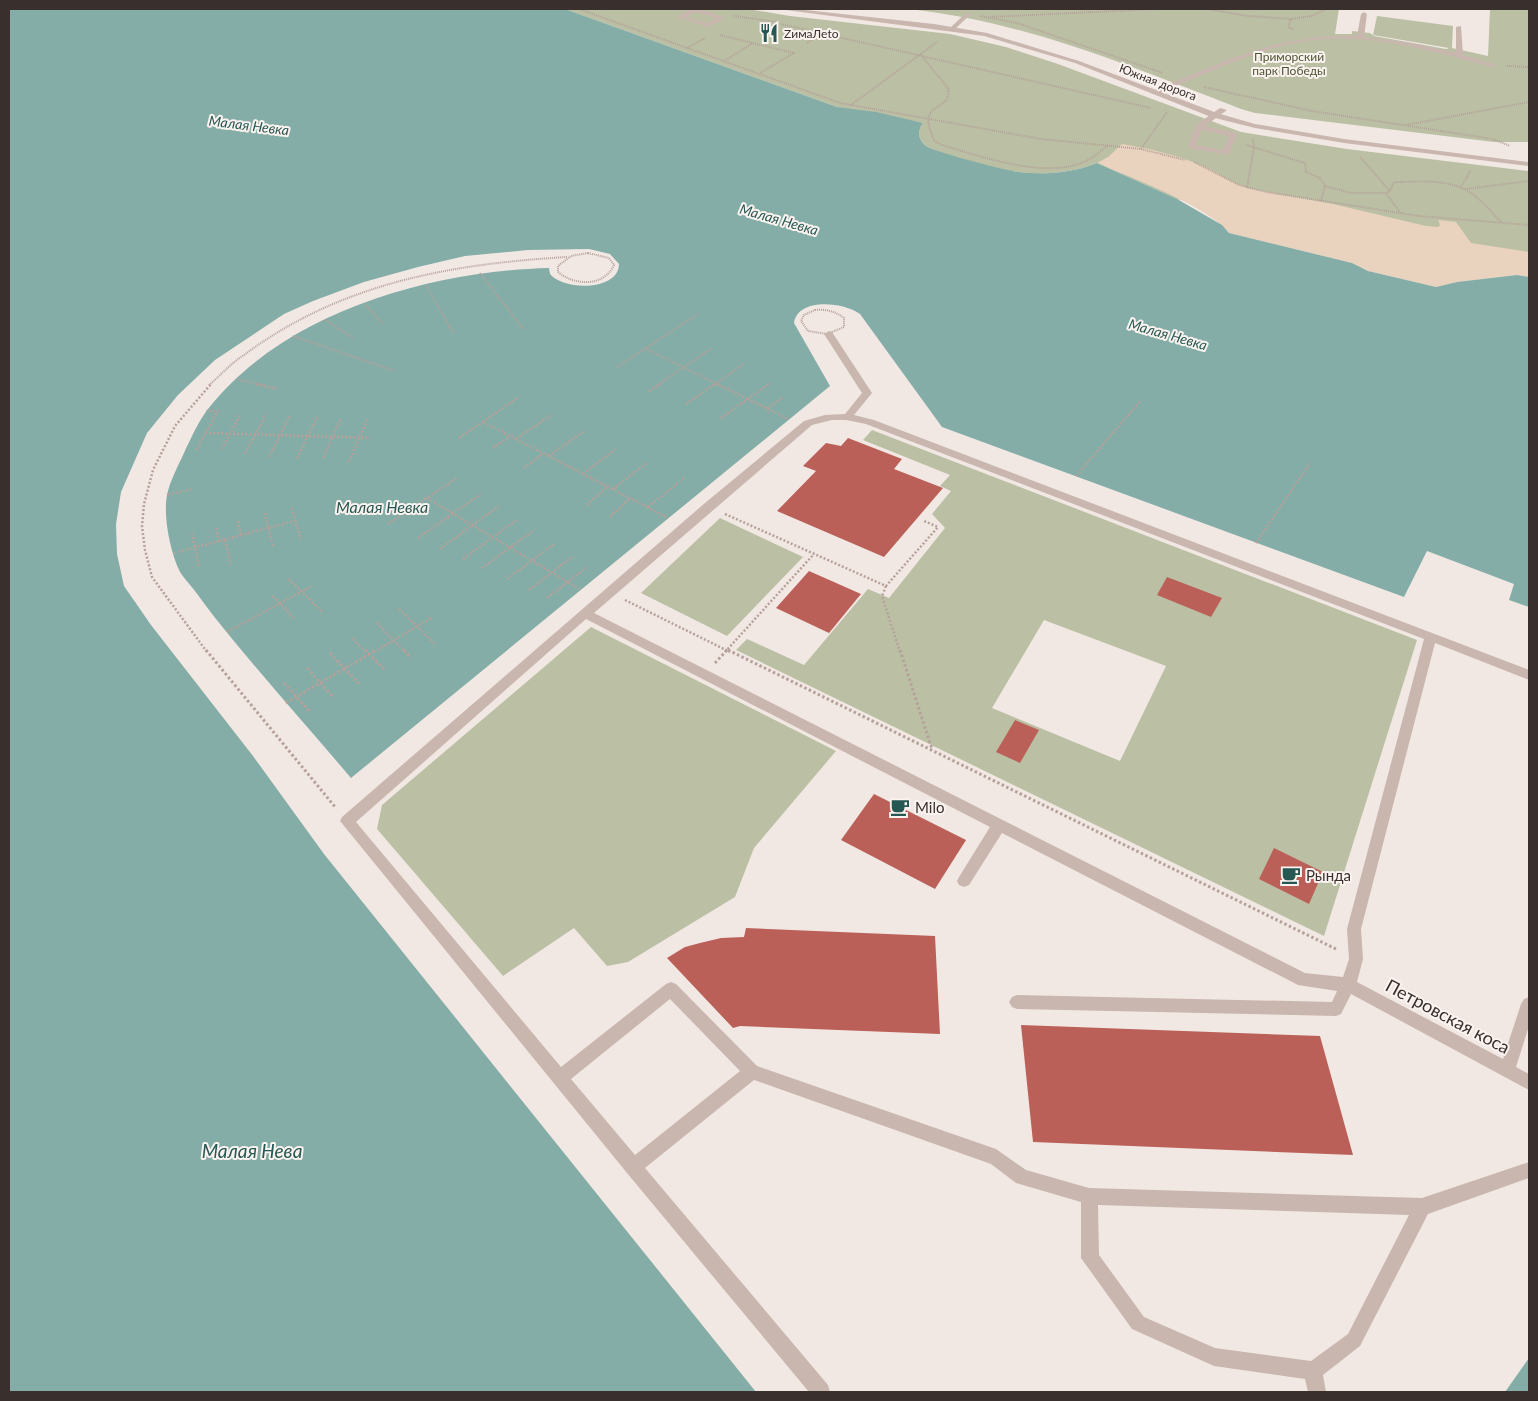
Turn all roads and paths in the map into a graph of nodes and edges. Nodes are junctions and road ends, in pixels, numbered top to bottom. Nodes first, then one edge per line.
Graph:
1 (579, 9) edge
2 (785, 9) edge
3 (817, 9) edge
4 (1157, 9) edge
5 (1207, 9) edge
6 (1326, 9) edge
7 (695, 10) edge
8 (968, 14) joint
9 (1364, 14) dead end
10 (985, 17) junction
11 (722, 18) junction
12 (784, 19) dead end
13 (1291, 19) junction
14 (778, 23) junction
15 (955, 26) junction
16 (1460, 27) dead end
17 (714, 33) dead end
18 (822, 34) junction
19 (707, 37) dead end
20 (942, 38) dead end
21 (1313, 39) junction
22 (1360, 39) junction
23 (753, 43) junction
24 (808, 43) dead end
25 (687, 48) junction
26 (920, 54) junction
27 (917, 56) junction
28 (1460, 56) junction
29 (922, 58) junction
30 (724, 61) junction
31 (1494, 65) joint
32 (1529, 67) edge
33 (760, 74) junction
34 (1184, 81) junction
35 (1165, 88) junction
36 (1154, 93) junction
37 (1529, 102) edge
38 (850, 105) junction
39 (1151, 108) dead end
40 (1159, 110) dead end
41 (1223, 110) junction
42 (1214, 115) junction
43 (928, 119) junction
44 (1403, 125) junction
45 (1199, 128) junction
46 (1232, 138) junction
47 (1108, 144) junction
48 (1493, 144) dead end
49 (1254, 147) junction
50 (1141, 148) junction
51 (1357, 153) dead end
52 (1529, 157) edge
53 (1475, 163) dead end
54 (1529, 164) edge
55 (1529, 181) edge
56 (1325, 186) junction
57 (1461, 187) junction
58 (1247, 188) junction
59 (1464, 189) junction
60 (1390, 191) junction
61 (1386, 193) junction
62 (1321, 201) junction
63 (1401, 214) junction
64 (1502, 224) junction
65 (1529, 225) edge
66 (567, 258) junction
67 (480, 273) dead end
68 (426, 285) dead end
69 (365, 304) dead end
70 (698, 314) dead end
71 (325, 320) dead end
72 (383, 324) dead end
73 (524, 330) dead end
74 (453, 333) dead end
75 (829, 334) dead end
76 (293, 336) dead end
77 (353, 338) dead end
78 (645, 348) junction
79 (712, 348) dead end
80 (745, 363) dead end
81 (617, 367) dead end
82 (684, 368) junction
83 (394, 371) dead end
84 (237, 379) dead end
85 (715, 383) junction
86 (770, 383) dead end
87 (278, 389) dead end
88 (648, 391) dead end
89 (519, 397) dead end
90 (783, 397) dead end
91 (748, 399) junction
92 (1141, 400) dead end
93 (686, 404) dead end
94 (767, 409) junction
95 (206, 411) dead end
96 (266, 414) dead end
97 (240, 415) dead end
98 (290, 415) dead end
99 (551, 415) dead end
100 (848, 416) junction
101 (316, 417) dead end
102 (341, 418) dead end
103 (368, 418) dead end
104 (721, 418) dead end
105 (788, 419) dead end
106 (482, 422) junction
107 (584, 431) dead end
108 (205, 433) junction
109 (230, 434) junction
110 (256, 434) junction
111 (280, 435) junction
112 (308, 436) junction
113 (510, 436) junction
114 (333, 437) junction
115 (360, 437) junction
116 (370, 438) dead end
117 (459, 438) dead end
118 (516, 439) junction
119 (493, 448) dead end
120 (616, 448) dead end
121 (222, 449) dead end
122 (196, 450) dead end
123 (544, 453) junction
124 (245, 454) dead end
125 (269, 456) dead end
126 (549, 456) junction
127 (297, 458) dead end
128 (323, 458) dead end
129 (349, 462) dead end
130 (648, 462) dead end
131 (1310, 463) dead end
132 (524, 468) dead end
133 (583, 474) junction
134 (1076, 476) dead end
135 (457, 478) dead end
136 (684, 478) dead end
137 (608, 486) junction
138 (193, 489) dead end
139 (613, 489) junction
140 (481, 494) dead end
141 (167, 495) dead end
142 (427, 498) junction
143 (630, 498) junction
144 (587, 505) dead end
145 (499, 506) dead end
146 (709, 506) junction
147 (648, 507) junction
148 (292, 508) dead end
149 (265, 513) dead end
150 (453, 513) junction
151 (610, 517) dead end
152 (668, 518) dead end
153 (518, 519) dead end
154 (297, 520) junction
155 (238, 521) dead end
156 (924, 521) dead end
157 (388, 524) dead end
158 (473, 525) junction
159 (216, 528) dead end
160 (269, 528) junction
161 (534, 530) dead end
162 (192, 533) dead end
163 (242, 535) junction
164 (493, 537) junction
165 (418, 538) dead end
166 (225, 540) junction
167 (301, 540) dead end
168 (219, 541) junction
169 (1256, 543) dead end
170 (554, 544) dead end
171 (273, 546) dead end
172 (510, 547) junction
173 (195, 548) junction
174 (440, 549) dead end
175 (174, 553) dead end
176 (814, 554) junction
177 (572, 557) dead end
178 (463, 559) dead end
179 (532, 560) junction
180 (231, 565) dead end
181 (199, 567) dead end
182 (587, 567) dead end
183 (482, 568) dead end
184 (552, 572) junction
185 (289, 579) dead end
186 (507, 579) dead end
187 (568, 582) junction
188 (312, 586) dead end
189 (886, 586) junction
190 (529, 590) dead end
191 (581, 590) dead end
192 (302, 592) junction
193 (610, 593) junction
194 (273, 596) dead end
195 (547, 598) dead end
196 (280, 604) junction
197 (399, 609) dead end
198 (323, 613) dead end
199 (586, 614) junction
200 (294, 618) dead end
201 (431, 618) dead end
202 (377, 624) dead end
203 (417, 626) junction
204 (227, 632) dead end
205 (1431, 637) junction
206 (353, 638) dead end
207 (394, 640) junction
208 (436, 645) dead end
209 (728, 650) junction
210 (330, 653) dead end
211 (369, 654) junction
212 (411, 658) dead end
213 (307, 668) dead end
214 (344, 669) junction
215 (386, 671) dead end
216 (1529, 675) edge
217 (284, 683) dead end
218 (320, 683) junction
219 (360, 685) dead end
220 (296, 696) junction
221 (334, 698) dead end
222 (286, 703) dead end
223 (309, 711) dead end
224 (932, 749) junction
225 (347, 821) junction
226 (999, 825) junction
227 (964, 881) dead end
228 (1356, 959) junction
229 (1348, 985) junction
230 (1017, 1002) dead end
231 (1529, 1004) edge
232 (1508, 1070) junction
233 (752, 1072) junction
234 (560, 1078) junction
235 (1529, 1082) edge
236 (633, 1166) junction
237 (1529, 1170) edge
238 (1089, 1196) junction
239 (1422, 1207) junction
240 (1313, 1371) junction
241 (821, 1392) edge
242 (1317, 1392) edge

1 - 25 path
2 - 15 street, Южная дорога
3 - 15 street, Южная дорога
4 - 10 path
5 - 13 path
6 - 13 path
7 - 11 street
7 - 11 street
8 - 10 path
8 - 15 street
9 - 22 street
10 - 34 path
11 - 14 path
12 - 14 path
13 - 21 path
14 - 18 path
15 - 35 street, Южная дорога
15 - 36 street, Южная дорога
16 - 28 street
17 - 23 path
18 - 24 path
18 - 27 path
19 - 25 path
20 - 26 path
21 - 22 street
21 - 34 street
22 - 28 street
23 - 30 path
23 - 33 path
25 - 30 path
26 - 27 path
26 - 29 path
27 - 29 path
27 - 38 path
28 - 31 street
29 - 39 path
29 - 43 path
30 - 33 path
31 - 32 path
33 - 38 path
34 - 35 street
34 - 44 path
35 - 36 street
35 - 41 street, Южная дорога
36 - 42 street, Южная дорога
37 - 44 path
38 - 43 path
40 - 50 path
41 - 42 street
41 - 52 street, Южная дорога
42 - 45 street
42 - 54 street, Южная дорога
43 - 47 path
43 - 47 path
44 - 48 path
45 - 46 street
45 - 46 street
46 - 49 path
46 - 49 path
47 - 50 path
49 - 56 path
49 - 58 path
50 - 58 path
51 - 60 path
53 - 57 path
55 - 59 path
56 - 61 path
56 - 62 path
57 - 59 path
57 - 60 path
58 - 62 path
59 - 64 path
60 - 61 path
61 - 63 path
62 - 63 path
63 - 64 path
64 - 65 path
66 - 66 path
66 - 225 path
67 - 73 path
68 - 74 path
69 - 72 path
70 - 78 path
71 - 77 path
75 - 100 street
76 - 83 path
78 - 81 path
78 - 82 path
79 - 82 path
80 - 85 path
82 - 85 path
82 - 88 path
84 - 87 path
85 - 91 path
85 - 93 path
86 - 91 path
89 - 106 path
90 - 94 path
91 - 94 path
91 - 104 path
92 - 134 path
94 - 105 path
95 - 108 path
96 - 110 path
97 - 109 path
98 - 111 path
99 - 118 path
100 - 146 street
100 - 205 street
101 - 112 path
102 - 114 path
103 - 115 path
106 - 113 path
106 - 117 path
107 - 126 path
108 - 109 path
108 - 122 path
109 - 110 path
109 - 121 path
110 - 111 path
110 - 124 path
111 - 112 path
111 - 125 path
112 - 114 path
112 - 127 path
113 - 118 path
113 - 119 path
114 - 115 path
114 - 128 path
115 - 116 path
115 - 129 path
118 - 123 path
120 - 133 path
123 - 126 path
123 - 132 path
126 - 133 path
130 - 139 path
131 - 169 path
133 - 137 path
135 - 142 path
136 - 147 path
137 - 139 path
137 - 144 path
138 - 141 path
139 - 143 path
140 - 150 path
142 - 150 path
142 - 157 path
143 - 147 path
143 - 151 path
145 - 158 path
146 - 176 path
146 - 193 street
147 - 152 path
148 - 154 path
149 - 160 path
150 - 158 path
150 - 165 path
153 - 164 path
154 - 160 path
154 - 167 path
155 - 163 path
156 - 189 path
158 - 164 path
158 - 174 path
159 - 168 path
160 - 163 path
160 - 171 path
161 - 172 path
162 - 173 path
163 - 166 path
164 - 172 path
164 - 178 path
166 - 168 path
166 - 180 path
168 - 173 path
170 - 179 path
172 - 179 path
172 - 183 path
173 - 175 path
173 - 181 path
176 - 189 path
176 - 209 path
177 - 184 path
179 - 184 path
179 - 186 path
182 - 187 path
184 - 187 path
184 - 190 path
185 - 192 path
187 - 191 path
187 - 195 path
188 - 192 path
189 - 224 path
192 - 196 path
192 - 198 path
193 - 199 street
193 - 209 path
194 - 196 path
196 - 200 path
196 - 204 path
197 - 203 path
199 - 225 street
199 - 226 street
201 - 203 path
202 - 207 path
203 - 207 path
203 - 208 path
205 - 216 street
205 - 228 street
206 - 211 path
207 - 211 path
207 - 212 path
209 - 224 path
210 - 214 path
211 - 214 path
211 - 215 path
213 - 218 path
214 - 218 path
214 - 219 path
217 - 220 path
218 - 220 path
218 - 221 path
220 - 222 path
220 - 223 path
224 - 228 path
225 - 234 street
226 - 227 street
226 - 229 street
228 - 229 street
229 - 230 street
229 - 232 street, Петровская коса
231 - 232 street
232 - 235 street, Петровская коса
233 - 234 street
233 - 236 street
233 - 238 street
234 - 236 street
236 - 241 street
237 - 239 street
238 - 239 street
238 - 240 street
239 - 240 street
240 - 242 street

